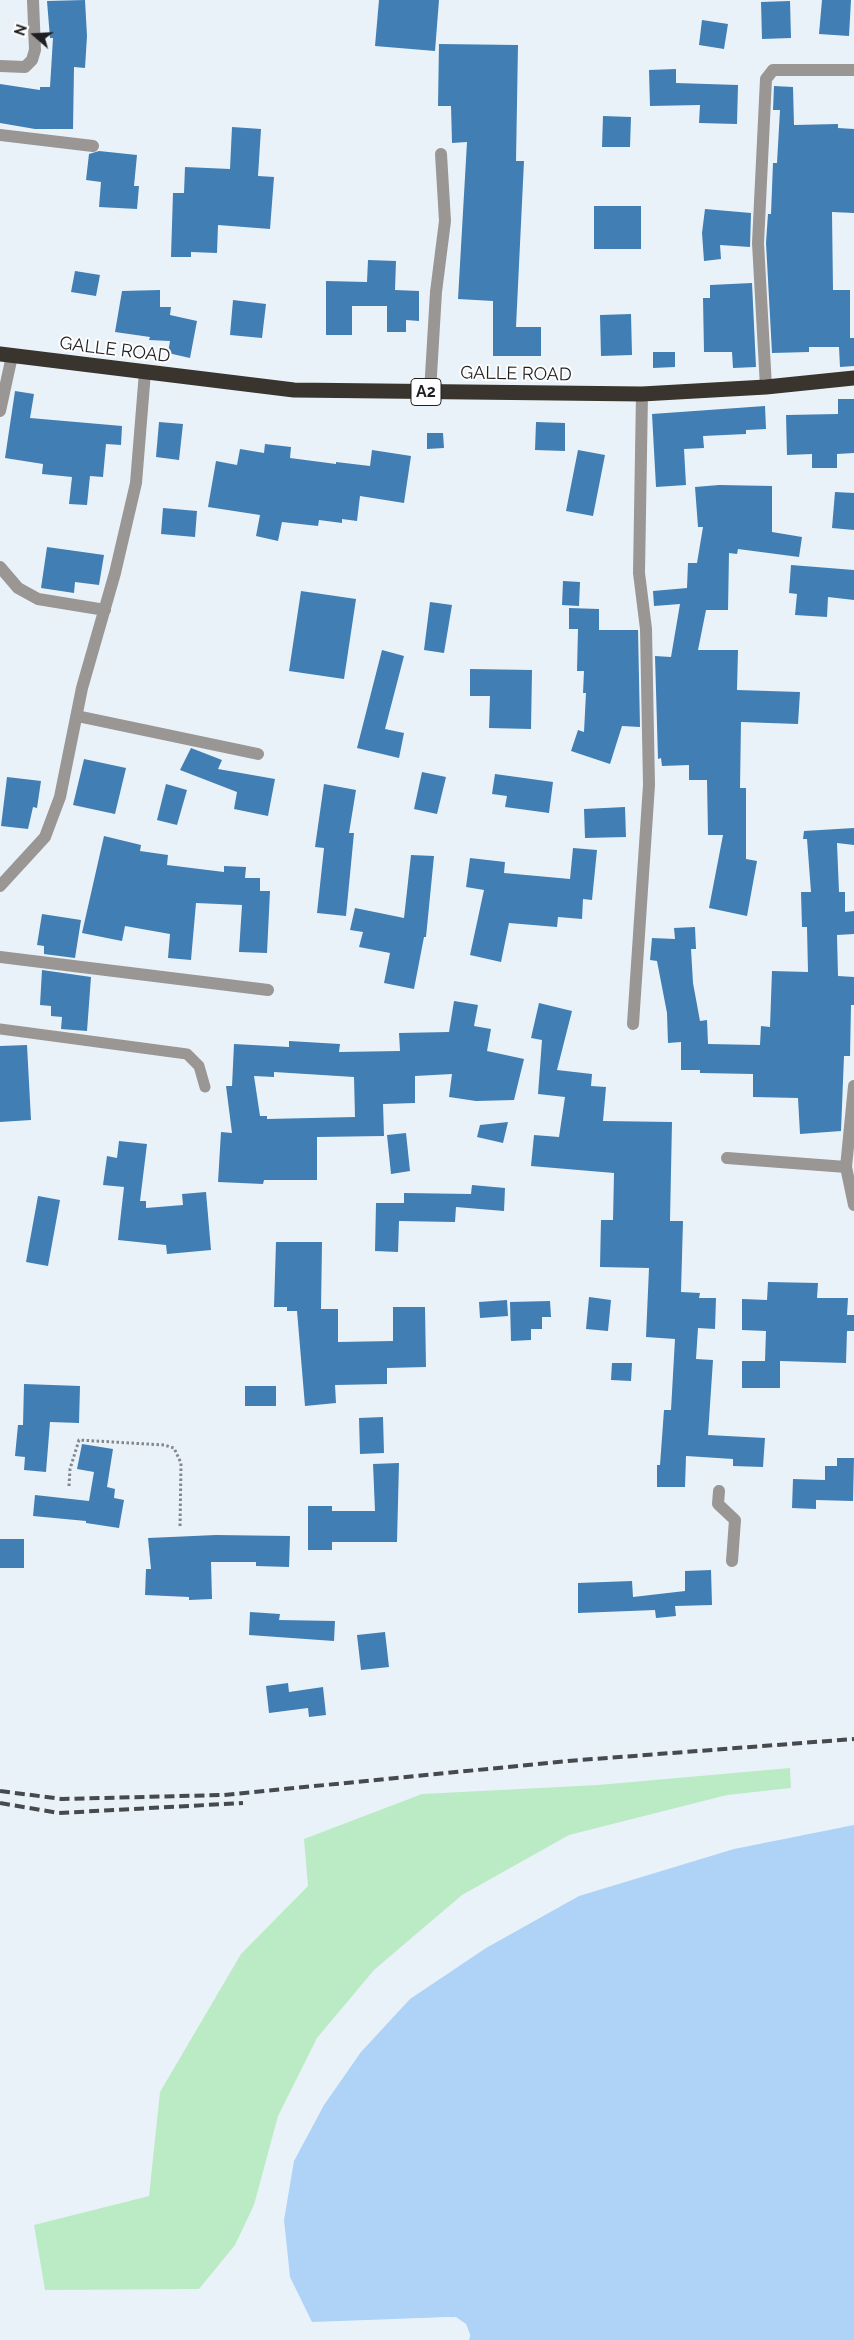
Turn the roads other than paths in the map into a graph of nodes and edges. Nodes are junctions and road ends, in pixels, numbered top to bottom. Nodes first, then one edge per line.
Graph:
1 (33, 0) edge
2 (0, 66) edge
3 (854, 70) edge
4 (0, 135) edge
5 (93, 146) dead end
6 (441, 154) dead end
7 (6, 355) edge
8 (145, 372) junction
9 (854, 378) edge
10 (766, 387) junction
11 (430, 392) junction
12 (642, 394) junction
13 (0, 411) edge
14 (0, 567) edge
15 (105, 610) junction
16 (77, 716) junction
17 (258, 754) dead end
18 (0, 886) edge
19 (0, 957) edge
20 (268, 990) dead end
21 (633, 1024) dead end
22 (0, 1029) edge
23 (854, 1086) edge
24 (205, 1087) dead end
25 (727, 1158) dead end
26 (846, 1167) junction
27 (854, 1205) edge
28 (719, 1491) dead end
29 (732, 1561) dead end

1 - 2 street
3 - 10 street
4 - 5 street
6 - 11 street
7 - 8 highway, GALLE ROAD / A2
7 - 13 street
8 - 11 highway, GALLE ROAD / A2
8 - 15 street
9 - 10 highway, GALLE ROAD / A2
10 - 12 highway, GALLE ROAD / A2
11 - 12 highway, GALLE ROAD / A2
12 - 21 street
14 - 15 street
15 - 16 street
16 - 17 street
16 - 18 street
19 - 20 street
22 - 24 lane
23 - 26 street
25 - 26 street
26 - 27 street
28 - 29 street

